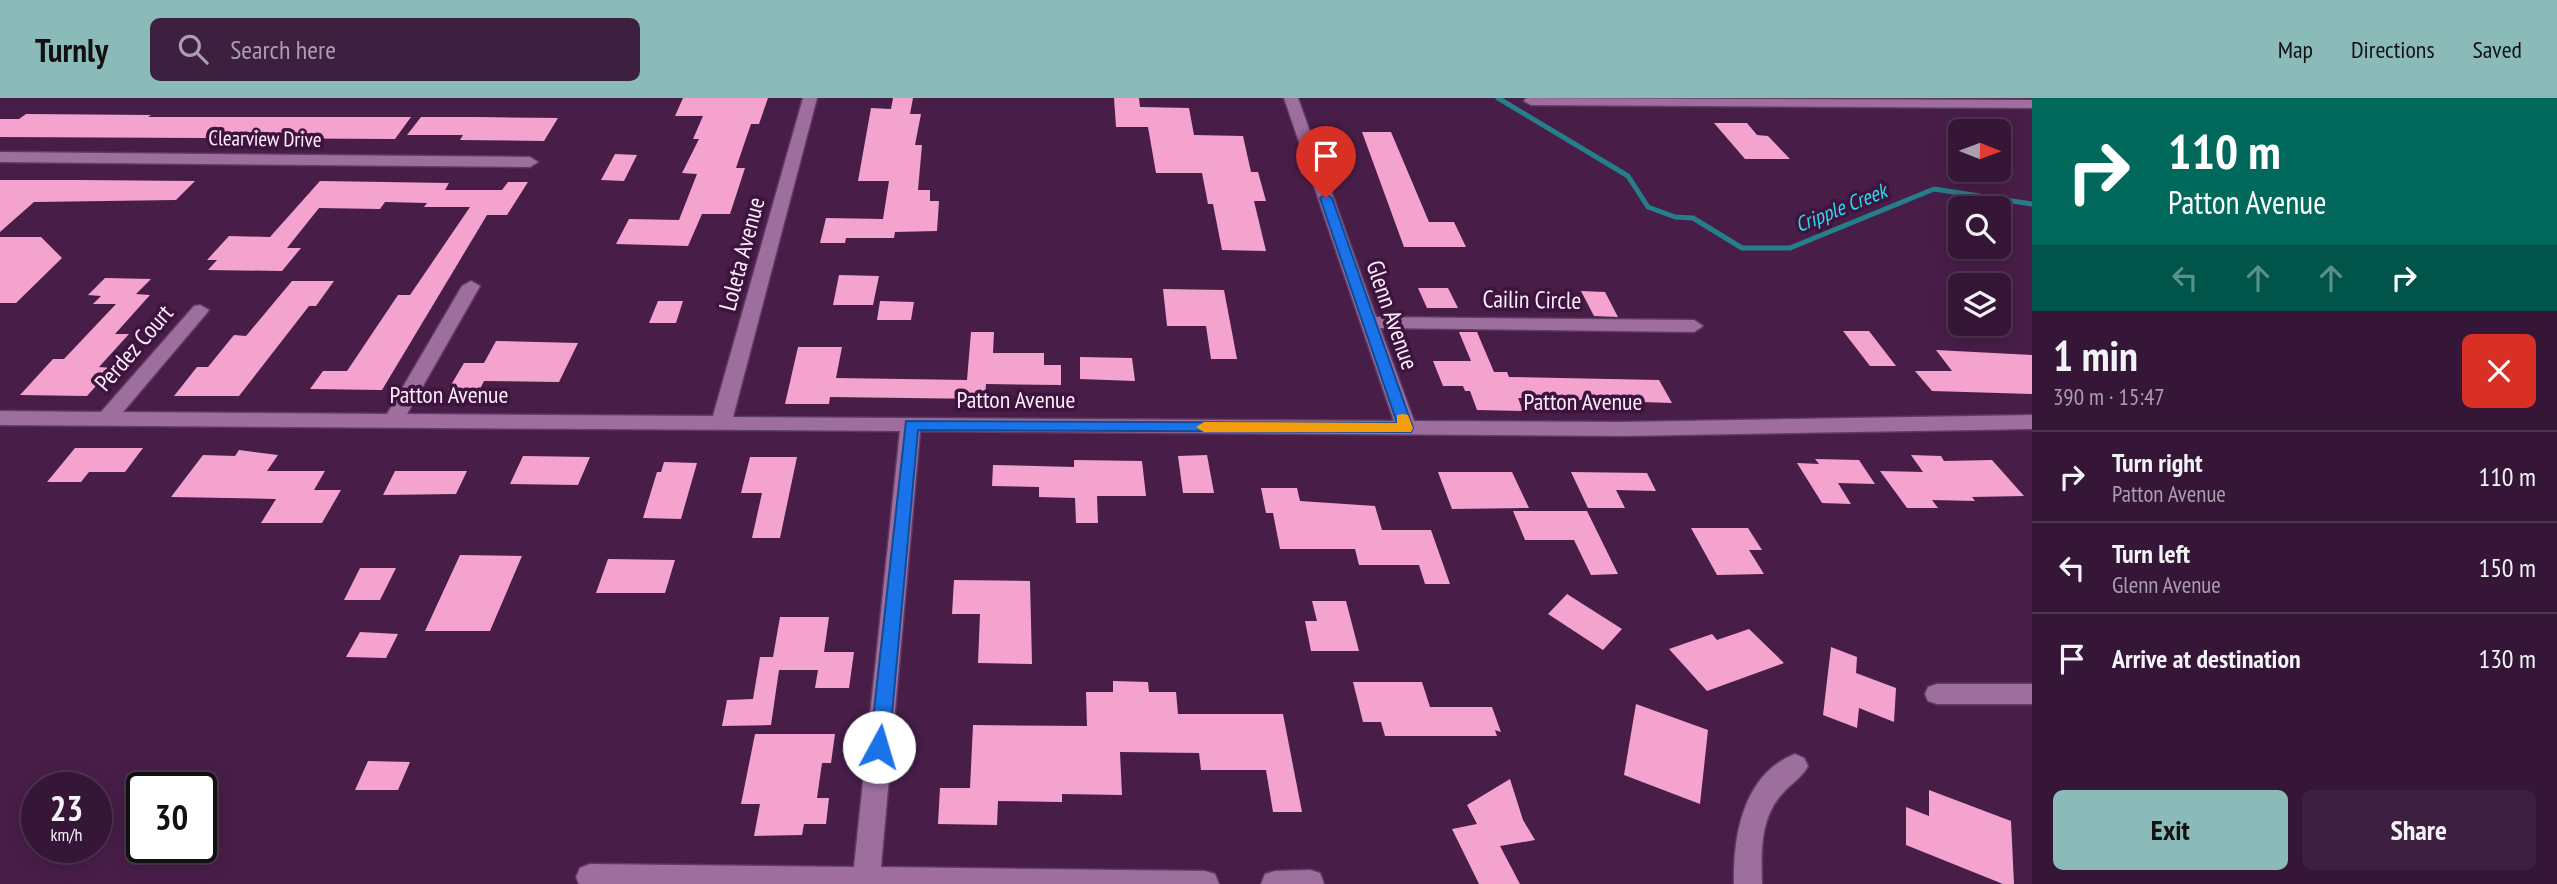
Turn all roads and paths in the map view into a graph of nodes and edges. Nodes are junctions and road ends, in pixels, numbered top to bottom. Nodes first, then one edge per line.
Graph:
1 (810, 98) edge
2 (1291, 98) edge
3 (1531, 101) dead end
4 (2032, 104) edge
5 (0, 157) edge
6 (530, 162) dead end
7 (471, 286) dead end
8 (200, 310) dead end
9 (1369, 322) junction
10 (1694, 326) dead end
11 (0, 418) edge
12 (106, 419) junction
13 (393, 421) junction
14 (2032, 422) edge
15 (721, 423) junction
16 (911, 425) junction
17 (1406, 428) junction
18 (1937, 694) dead end
19 (2032, 694) edge
20 (1795, 766) dead end
21 (590, 877) dead end
22 (866, 881) junction
23 (1310, 883) edge
24 (1205, 884) edge
25 (1275, 884) edge
26 (1748, 884) edge

1 - 15 street, Loleta Avenue
2 - 9 street, Glenn Avenue
3 - 4 street
5 - 6 street, Clearview Drive
7 - 13 street
8 - 12 street, Perdez Court
9 - 10 street, Cailin Circle
9 - 17 street, Glenn Avenue
11 - 12 street, Patton Avenue
12 - 13 street, Patton Avenue
13 - 15 street, Patton Avenue
14 - 17 street, Patton Avenue
15 - 16 street, Patton Avenue
16 - 17 street, Patton Avenue
16 - 22 street
18 - 19 street
20 - 26 street
21 - 22 street
22 - 24 street
23 - 25 street

